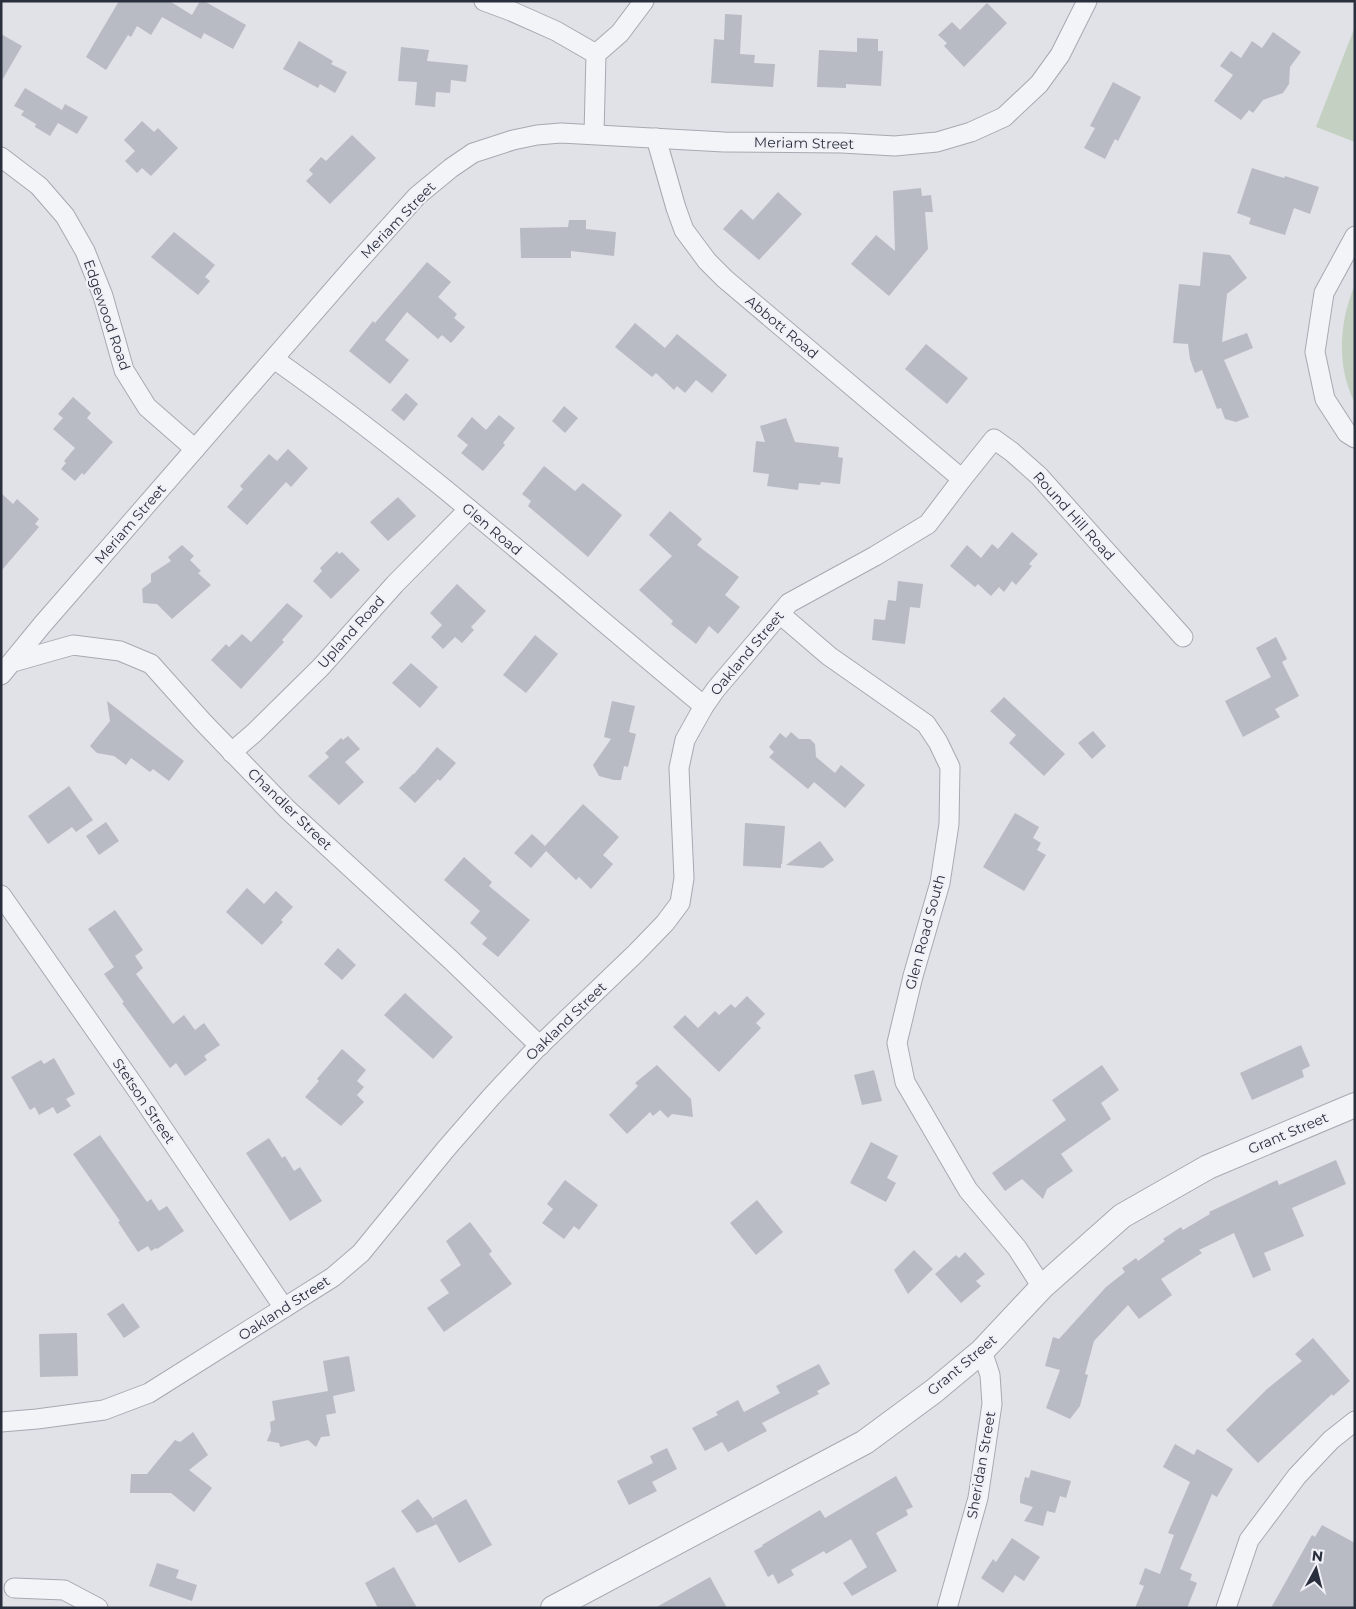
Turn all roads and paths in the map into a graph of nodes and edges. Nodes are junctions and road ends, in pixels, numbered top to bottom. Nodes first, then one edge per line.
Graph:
1 (484, 1) edge
2 (644, 1) edge
3 (1087, 1) edge
4 (596, 54) junction
5 (594, 134) junction
6 (656, 138) junction
7 (1, 157) edge
8 (1355, 236) edge
9 (274, 359) junction
10 (1355, 438) edge
11 (195, 449) junction
12 (962, 479) junction
13 (469, 510) junction
14 (780, 614) junction
15 (1183, 637) dead end
16 (7, 668) edge
17 (704, 706) junction
18 (232, 753) junction
19 (1, 895) edge
20 (540, 1046) junction
21 (1355, 1104) edge
22 (1042, 1287) junction
23 (284, 1308) junction
24 (982, 1351) junction
25 (1355, 1421) edge
26 (1, 1422) edge
27 (14, 1588) dead end
28 (98, 1608) edge
29 (553, 1608) edge
30 (947, 1608) edge
31 (1226, 1608) edge

1 - 4 street
2 - 4 street
3 - 6 street, Meriam Street
4 - 5 street
5 - 6 street, Meriam Street
5 - 9 street, Meriam Street
6 - 12 street, Abbott Road
7 - 11 street, Edgewood Road
8 - 10 street
9 - 11 street, Meriam Street
9 - 13 street, Glen Road
11 - 16 street, Meriam Street
12 - 14 street, Oakland Street
12 - 15 street, Round Hill Road
13 - 17 street, Glen Road
13 - 18 street, Upland Road
14 - 17 street, Oakland Street
14 - 22 street, Glen Road South
16 - 18 street, Chandler Street
17 - 20 street, Oakland Street
18 - 20 street, Chandler Street
19 - 23 street, Stetson Street
20 - 23 street, Oakland Street
21 - 22 street, Grant Street
22 - 24 street, Grant Street
23 - 26 street, Oakland Street
24 - 29 street, Grant Street
24 - 30 street, Sheridan Street
25 - 31 street
27 - 28 street

